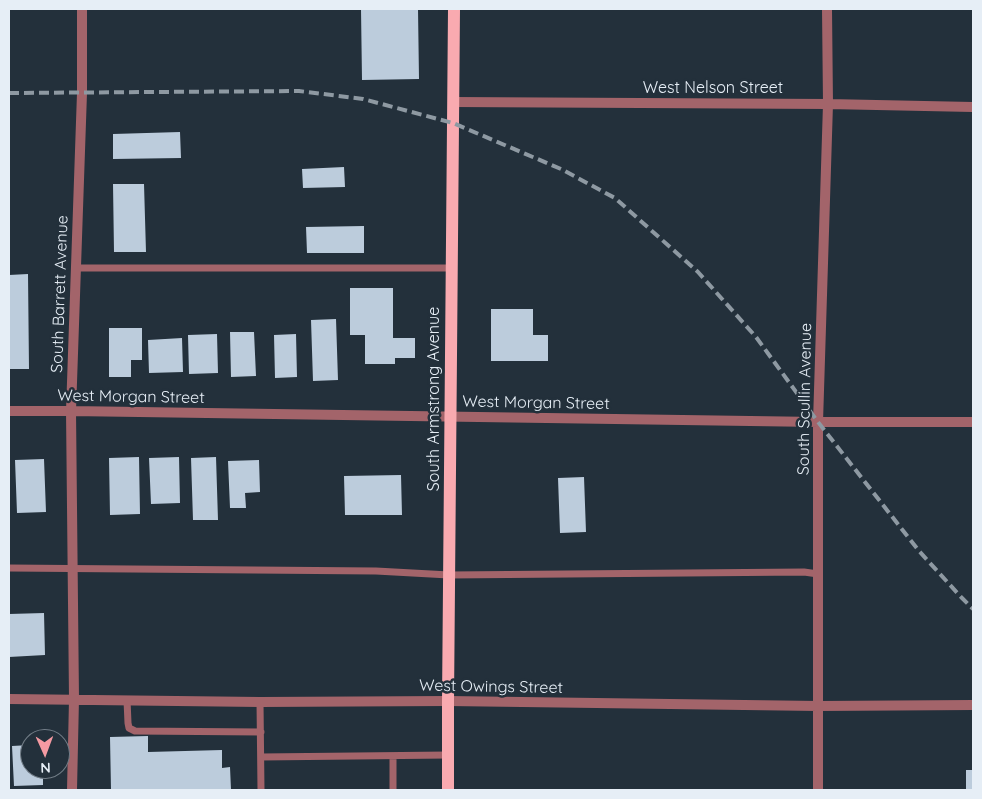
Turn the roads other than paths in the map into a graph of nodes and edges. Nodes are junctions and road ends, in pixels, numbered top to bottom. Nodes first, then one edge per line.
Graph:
1 (82, 9) edge
2 (454, 9) edge
3 (827, 9) edge
4 (453, 102) junction
5 (828, 104) junction
6 (973, 107) edge
7 (76, 268) junction
8 (451, 268) junction
9 (9, 411) edge
10 (71, 411) junction
11 (450, 417) junction
12 (818, 422) junction
13 (973, 422) edge
14 (9, 568) edge
15 (72, 569) junction
16 (818, 574) junction
17 (449, 575) junction
18 (9, 699) edge
19 (74, 700) junction
20 (127, 700) junction
21 (448, 701) junction
22 (260, 702) junction
23 (973, 705) edge
24 (818, 706) junction
25 (261, 732) junction
26 (448, 755) junction
27 (393, 756) junction
28 (261, 757) junction
29 (72, 790) edge
30 (261, 790) edge
31 (393, 790) edge
32 (448, 790) edge
33 (818, 790) edge

1 - 7 street, South Barrett Avenue
2 - 4 main road, South Armstrong Avenue
3 - 5 street, South Scullin Avenue
4 - 5 street, West Nelson Street
4 - 8 main road, South Armstrong Avenue
5 - 6 street, West Nelson Street
5 - 12 street, South Scullin Avenue
7 - 8 lane
7 - 10 street, South Barrett Avenue
8 - 11 main road, South Armstrong Avenue
9 - 10 street, West Morgan Street
10 - 11 street, West Morgan Street
10 - 15 street, South Barrett Avenue
11 - 12 street, West Morgan Street
11 - 17 main road, South Armstrong Avenue
12 - 13 street, West Morgan Street
12 - 16 street, South Scullin Avenue
14 - 15 lane
15 - 17 lane
15 - 19 street, South Barrett Avenue
16 - 17 lane
16 - 24 street, South Scullin Avenue
17 - 21 main road, South Armstrong Avenue
18 - 19 street, West Owings Street
19 - 20 street, West Owings Street
19 - 29 street, South Barrett Avenue
20 - 22 street, West Owings Street
20 - 25 lane
21 - 22 street, West Owings Street
21 - 24 street, West Owings Street
21 - 26 main road, South Armstrong Avenue
22 - 25 lane
23 - 24 street, West Owings Street
24 - 33 street, South Scullin Avenue
25 - 28 lane
26 - 27 lane
26 - 32 main road, South Armstrong Avenue
27 - 28 lane
27 - 31 lane
28 - 30 lane

